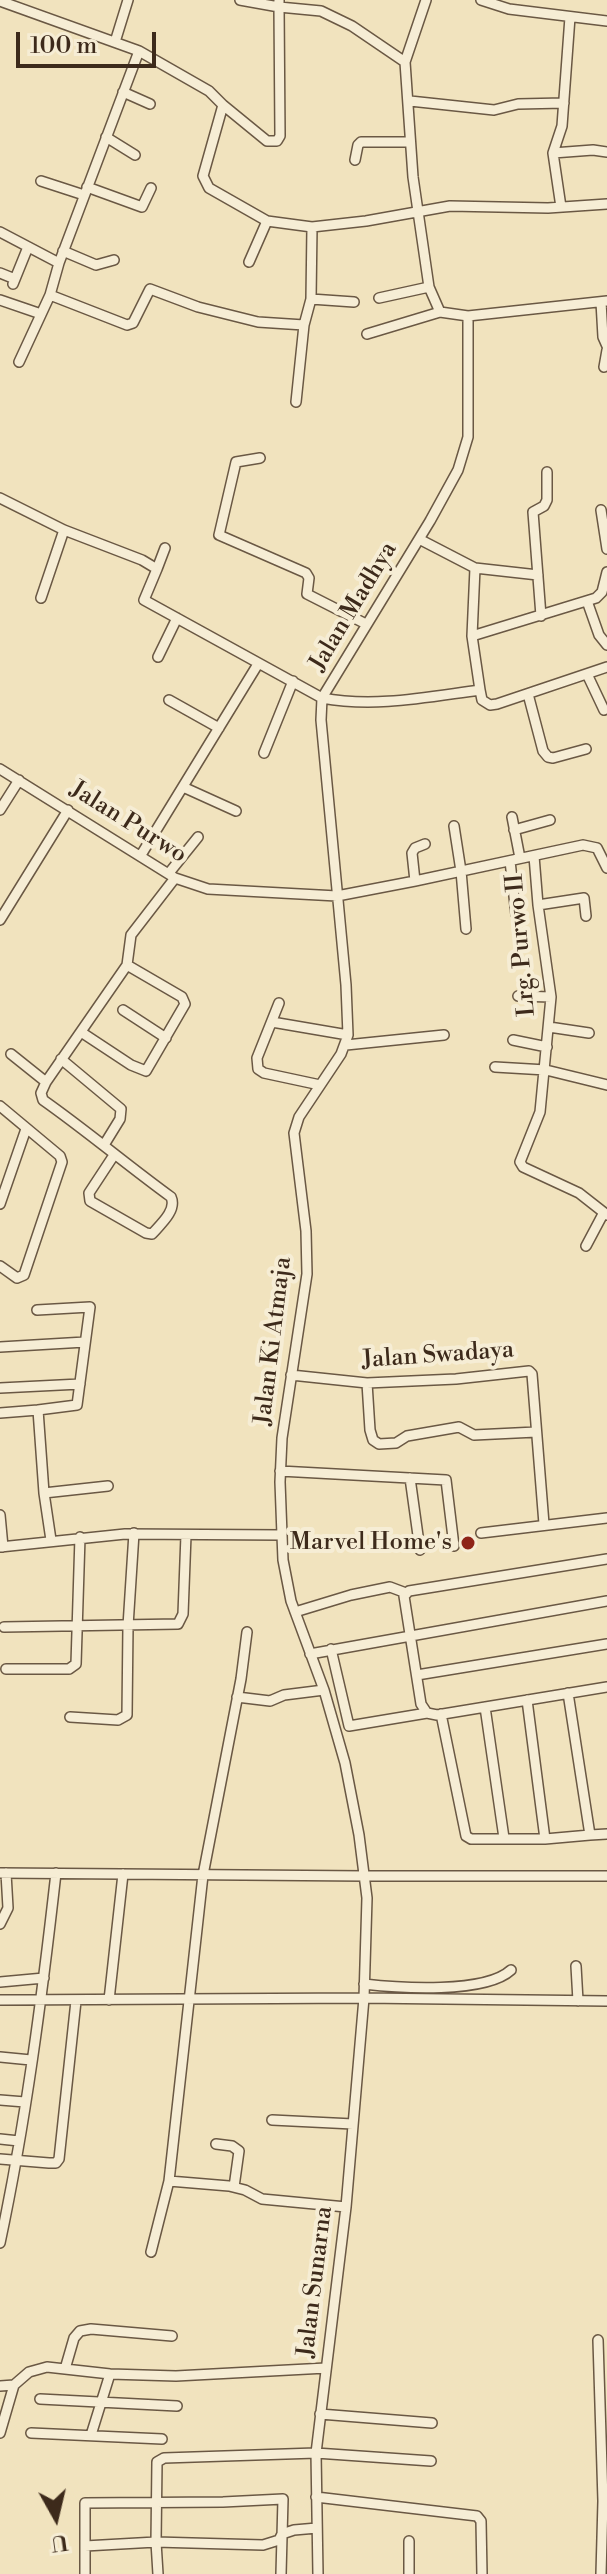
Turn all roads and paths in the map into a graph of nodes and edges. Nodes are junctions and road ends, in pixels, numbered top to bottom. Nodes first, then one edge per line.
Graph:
1 (128, 0) edge
2 (240, 0) edge
3 (426, 0) edge
4 (481, 0) edge
5 (0, 1) edge
6 (279, 3) edge
7 (570, 17) junction
8 (607, 21) edge
9 (115, 42) junction
10 (139, 51) junction
11 (405, 62) junction
12 (123, 92) junction
13 (410, 101) junction
14 (564, 103) junction
15 (150, 104) dead end
16 (223, 105) junction
17 (106, 137) junction
18 (409, 142) junction
19 (607, 152) edge
20 (553, 153) junction
21 (135, 155) dead end
22 (355, 160) dead end
23 (41, 181) dead end
24 (151, 188) dead end
25 (86, 191) junction
26 (607, 204) edge
27 (561, 207) junction
28 (418, 212) junction
29 (267, 221) junction
30 (312, 227) junction
31 (0, 232) edge
32 (28, 247) junction
33 (63, 251) junction
34 (114, 260) dead end
35 (249, 262) dead end
36 (59, 263) junction
37 (0, 273) edge
38 (429, 287) junction
39 (50, 295) junction
40 (379, 298) dead end
41 (311, 299) junction
42 (0, 300) edge
43 (354, 302) dead end
44 (604, 302) edge
45 (440, 312) junction
46 (41, 314) junction
47 (468, 316) junction
48 (304, 325) junction
49 (367, 334) dead end
50 (607, 348) edge
51 (19, 362) dead end
52 (604, 367) dead end
53 (296, 402) dead end
54 (260, 458) dead end
55 (547, 472) dead end
56 (0, 498) edge
57 (601, 510) dead end
58 (64, 530) junction
59 (419, 539) junction
60 (165, 548) dead end
61 (607, 549) edge
62 (475, 568) junction
63 (157, 569) junction
64 (607, 572) edge
65 (538, 575) junction
66 (41, 598) dead end
67 (587, 601) junction
68 (541, 616) junction
69 (177, 618) junction
70 (366, 624) junction
71 (472, 636) junction
72 (607, 645) edge
73 (158, 657) dead end
74 (258, 664) junction
75 (607, 667) edge
76 (587, 674) junction
77 (293, 681) junction
78 (480, 690) junction
79 (528, 694) junction
80 (322, 698) junction
81 (169, 700) dead end
82 (604, 710) dead end
83 (219, 728) junction
84 (586, 749) dead end
85 (264, 753) dead end
86 (0, 769) edge
87 (19, 780) junction
88 (183, 787) junction
89 (0, 810) edge
90 (68, 810) junction
91 (236, 811) dead end
92 (512, 817) dead end
93 (550, 820) dead end
94 (454, 826) dead end
95 (514, 830) junction
96 (198, 837) dead end
97 (425, 844) dead end
98 (602, 847) edge
99 (141, 855) junction
100 (534, 856) junction
101 (515, 860) junction
102 (607, 868) edge
103 (461, 871) junction
104 (172, 876) junction
105 (415, 881) junction
106 (337, 896) junction
107 (538, 905) junction
108 (516, 914) dead end
109 (586, 916) dead end
110 (0, 920) edge
111 (466, 929) dead end
112 (127, 965) junction
113 (518, 996) dead end
114 (551, 997) junction
115 (279, 1003) dead end
116 (123, 1010) dead end
117 (272, 1022) junction
118 (549, 1027) junction
119 (81, 1032) junction
120 (589, 1033) dead end
121 (444, 1035) dead end
122 (166, 1038) junction
123 (347, 1040) junction
124 (513, 1040) dead end
125 (547, 1047) junction
126 (11, 1054) dead end
127 (61, 1059) junction
128 (495, 1067) dead end
129 (546, 1070) junction
130 (46, 1082) junction
131 (320, 1085) junction
132 (607, 1085) edge
133 (0, 1106) edge
134 (26, 1129) junction
135 (104, 1145) junction
136 (114, 1155) junction
137 (0, 1204) edge
138 (605, 1214) edge
139 (586, 1246) dead end
140 (0, 1266) edge
141 (37, 1310) dead end
142 (85, 1342) junction
143 (0, 1347) edge
144 (291, 1375) junction
145 (367, 1383) junction
146 (80, 1384) junction
147 (0, 1388) edge
148 (38, 1410) junction
149 (0, 1413) edge
150 (536, 1432) junction
151 (280, 1471) junction
152 (410, 1478) junction
153 (108, 1486) dead end
154 (44, 1493) junction
155 (0, 1515) edge
156 (607, 1518) edge
157 (544, 1524) junction
158 (134, 1533) junction
159 (481, 1533) dead end
160 (186, 1535) junction
161 (282, 1535) junction
162 (80, 1537) junction
163 (51, 1540) junction
164 (454, 1546) dead end
165 (2, 1547) edge
166 (420, 1550) dead end
167 (607, 1559) edge
168 (406, 1593) junction
169 (607, 1601) edge
170 (295, 1612) junction
171 (77, 1625) junction
172 (128, 1626) junction
173 (4, 1627) dead end
174 (247, 1632) dead end
175 (411, 1634) junction
176 (607, 1644) edge
177 (331, 1649) junction
178 (310, 1654) junction
179 (6, 1669) dead end
180 (417, 1675) junction
181 (607, 1687) edge
182 (324, 1690) junction
183 (568, 1693) junction
184 (237, 1697) junction
185 (527, 1700) junction
186 (485, 1707) junction
187 (427, 1713) junction
188 (441, 1714) junction
189 (70, 1717) dead end
190 (607, 1834) edge
191 (590, 1835) junction
192 (504, 1838) junction
193 (545, 1839) junction
194 (3, 1873) edge
195 (56, 1873) junction
196 (123, 1874) junction
197 (203, 1875) junction
198 (365, 1876) junction
199 (607, 1876) edge
200 (0, 1924) edge
201 (576, 1966) dead end
202 (511, 1970) dead end
203 (0, 1982) edge
204 (42, 1989) junction
205 (364, 1991) junction
206 (192, 1994) junction
207 (109, 1998) junction
208 (578, 1998) junction
209 (0, 2000) edge
210 (76, 2001) junction
211 (607, 2001) edge
212 (0, 2057) edge
213 (31, 2060) junction
214 (0, 2100) edge
215 (25, 2102) junction
216 (272, 2120) dead end
217 (353, 2124) junction
218 (0, 2139) edge
219 (19, 2141) junction
220 (216, 2144) dead end
221 (0, 2159) edge
222 (16, 2160) junction
223 (169, 2181) junction
224 (234, 2187) junction
225 (346, 2207) junction
226 (1, 2231) edge
227 (0, 2243) edge
228 (151, 2252) dead end
229 (172, 2336) dead end
230 (598, 2340) dead end
231 (603, 2364) edge
232 (326, 2368) junction
233 (65, 2369) junction
234 (110, 2374) junction
235 (14, 2385) junction
236 (0, 2386) edge
237 (40, 2399) dead end
238 (99, 2403) junction
239 (603, 2404) edge
240 (177, 2406) dead end
241 (320, 2414) junction
242 (432, 2423) dead end
243 (0, 2433) edge
244 (31, 2433) dead end
245 (91, 2435) junction
246 (162, 2439) dead end
247 (316, 2453) junction
248 (604, 2457) edge
249 (431, 2461) dead end
250 (316, 2497) junction
251 (605, 2501) edge
252 (156, 2503) junction
253 (317, 2528) junction
254 (282, 2534) junction
255 (409, 2541) dead end
256 (156, 2542) junction
257 (604, 2545) edge
258 (85, 2546) junction
259 (85, 2574) edge
260 (158, 2574) edge
261 (281, 2574) edge
262 (318, 2574) edge
263 (409, 2574) edge
264 (482, 2574) edge
265 (601, 2574) edge

1 - 9 street
2 - 6 street
3 - 11 street
4 - 7 street
5 - 9 street
6 - 11 street
6 - 16 street
7 - 8 street
7 - 14 street
9 - 10 street
10 - 12 street
10 - 16 street
11 - 13 street
12 - 15 street
12 - 17 street
13 - 14 street
13 - 18 street
14 - 20 street
16 - 29 street
17 - 21 street
17 - 25 street
18 - 22 street
18 - 28 street
19 - 20 street
20 - 27 street
23 - 25 street
24 - 25 street
25 - 33 street
26 - 27 street
27 - 28 street
28 - 30 street
28 - 38 street
29 - 30 street
29 - 35 street
30 - 41 street
31 - 32 street
32 - 36 street
32 - 37 street
33 - 34 street
33 - 36 street
36 - 39 street
38 - 40 street
38 - 45 street
39 - 46 street
39 - 48 street
41 - 43 street
41 - 48 street
42 - 46 street
44 - 47 street
44 - 50 street
45 - 47 street
45 - 49 street
46 - 51 street
47 - 59 street, Jalan Madhya
48 - 53 street
50 - 52 street
54 - 70 street
55 - 65 street
56 - 58 street
57 - 61 street
58 - 63 street
58 - 66 street
59 - 62 street
59 - 70 street, Jalan Madhya
60 - 63 street
62 - 65 street
62 - 71 street
63 - 69 street
64 - 67 street
65 - 68 street
67 - 68 street
67 - 72 street
68 - 71 street
69 - 73 street
69 - 74 street
70 - 80 street, Jalan Madhya
71 - 78 street
74 - 77 street
74 - 83 street
75 - 76 street
76 - 79 street
76 - 82 street
77 - 80 street
77 - 85 street
78 - 79 street
78 - 80 street
79 - 84 street
80 - 106 street, Jalan Madhya
81 - 83 street
83 - 88 street
86 - 87 street, Jalan Purwo
87 - 89 street
87 - 90 street, Jalan Purwo
88 - 91 street
88 - 99 street
90 - 99 street, Jalan Purwo
90 - 110 street
92 - 95 street
93 - 95 street
94 - 103 street
95 - 101 street
96 - 104 street
97 - 105 street
98 - 100 street, Lrg. Purwo II
98 - 102 street
99 - 104 street, Jalan Purwo
100 - 101 street, Lrg. Purwo II
100 - 107 street, Lrg. Purwo II
101 - 103 street, Lrg. Purwo II
101 - 108 street
103 - 105 street, Lrg. Purwo II
103 - 111 street
104 - 106 street, Jalan Purwo
104 - 112 street
105 - 106 street, Lrg. Purwo II
106 - 123 street
107 - 109 street
107 - 114 street, Lrg. Purwo II
112 - 119 street
112 - 122 street
113 - 114 street
114 - 118 street, Lrg. Purwo II
115 - 117 street
116 - 122 street
117 - 123 street
117 - 131 street
118 - 120 street
118 - 125 street, Lrg. Purwo II
119 - 122 street
119 - 127 street
121 - 123 street
123 - 131 street, Jalan Ki Atmaja
124 - 125 street
125 - 129 street, Lrg. Purwo II
126 - 130 street
127 - 130 street
127 - 135 street
128 - 129 street
129 - 132 street
129 - 138 street, Lrg. Purwo II
130 - 135 street
131 - 144 street, Jalan Ki Atmaja
133 - 134 street
134 - 137 street
134 - 140 street
135 - 136 street
136 - 136 street
138 - 139 street
141 - 142 street
142 - 143 street
142 - 146 street
144 - 145 street, Jalan Swadaya
144 - 151 street, Jalan Ki Atmaja
145 - 150 street, Jalan Swadaya
145 - 150 street
146 - 147 street
146 - 148 street
148 - 149 street
148 - 154 street
150 - 157 street, Jalan Swadaya
151 - 152 street
151 - 161 street, Jalan Ki Atmaja
152 - 164 street
152 - 166 street
153 - 154 street
154 - 163 street
155 - 165 street
156 - 157 street
157 - 159 street
158 - 160 street
158 - 162 street
158 - 172 street
160 - 161 street
160 - 172 street
161 - 170 street, Jalan Ki Atmaja
162 - 163 street
162 - 171 street
163 - 165 street
167 - 168 street
168 - 170 street
168 - 175 street
169 - 175 street
170 - 178 street, Jalan Ki Atmaja
171 - 172 street
171 - 173 street
171 - 179 street
172 - 189 street
174 - 184 street
175 - 177 street
175 - 180 street
176 - 180 street
177 - 178 street
177 - 187 street
178 - 182 street, Jalan Ki Atmaja
180 - 187 street
181 - 183 street
182 - 184 street
182 - 198 street, Jalan Ki Atmaja
183 - 185 street
183 - 191 street
184 - 197 street
185 - 186 street
185 - 193 street
186 - 188 street
186 - 192 street
187 - 188 street
188 - 192 street
190 - 191 street
191 - 193 street
192 - 193 street
194 - 195 street
194 - 200 street
195 - 196 street
195 - 204 street
196 - 197 street
196 - 207 street
197 - 198 street
197 - 206 street
198 - 199 street
198 - 205 street, Jalan Ki Atmaja
201 - 208 street
202 - 205 street
203 - 204 street
204 - 209 street
204 - 210 street
204 - 213 street
205 - 206 street
205 - 208 street
205 - 217 street, Jalan Sunarna
206 - 207 street
206 - 223 street
207 - 210 street
208 - 211 street
210 - 222 street
212 - 213 street
213 - 215 street
214 - 215 street
215 - 219 street
216 - 217 street
217 - 225 street, Jalan Sunarna
218 - 219 street
219 - 222 street
220 - 224 street
221 - 222 street
222 - 226 street
223 - 224 street
223 - 228 street
224 - 225 street
225 - 232 street, Jalan Sunarna
226 - 227 street
229 - 233 street
230 - 231 street
231 - 239 street
232 - 234 street
232 - 241 street, Jalan Sunarna
233 - 234 street
233 - 235 street
234 - 238 street
235 - 236 street
235 - 243 street
237 - 238 street
238 - 240 street
238 - 245 street
239 - 248 street
241 - 242 street
241 - 247 street, Jalan Sunarna
244 - 245 street
245 - 246 street
247 - 249 street
247 - 250 street, Jalan Sunarna
247 - 252 street
248 - 251 street
250 - 253 street, Jalan Sunarna
250 - 264 street
251 - 257 street
252 - 254 street
252 - 256 street
252 - 258 street
253 - 254 street
253 - 262 street, Jalan Sunarna
254 - 256 street
254 - 261 street
255 - 263 street
256 - 258 street
256 - 260 street
257 - 265 street
258 - 259 street

